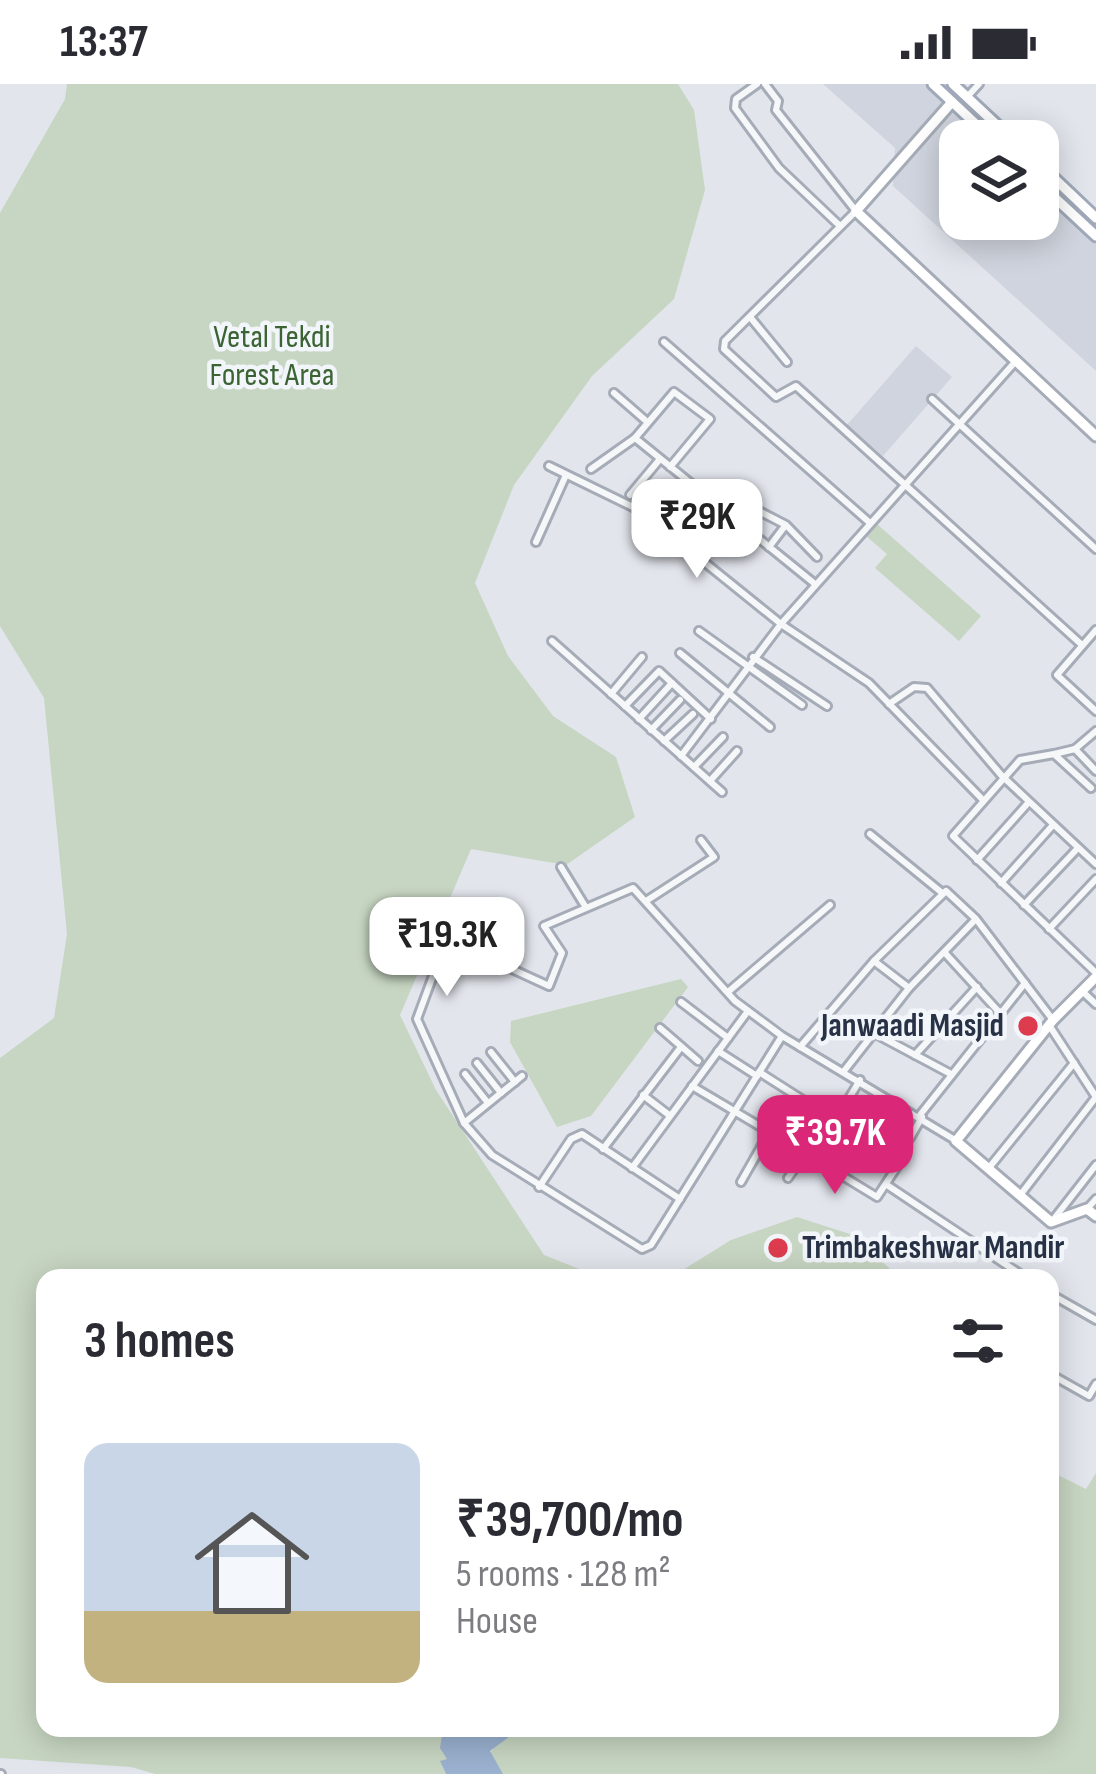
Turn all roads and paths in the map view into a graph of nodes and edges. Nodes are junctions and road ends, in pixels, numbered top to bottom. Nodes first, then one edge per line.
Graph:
1 (761, 84) edge
2 (933, 84) edge
3 (953, 84) edge
4 (979, 84) edge
5 (968, 97) junction
6 (952, 102) junction
7 (971, 120) edge
8 (992, 120) edge
9 (1059, 184) edge
10 (1059, 202) edge
11 (856, 212) junction
12 (1096, 218) edge
13 (840, 226) junction
14 (1096, 236) edge
15 (750, 317) junction
16 (664, 342) dead end
17 (787, 362) dead end
18 (1015, 362) junction
19 (614, 393) dead end
20 (932, 399) dead end
21 (645, 420) junction
22 (960, 424) junction
23 (1096, 436) edge
24 (634, 438) junction
25 (661, 459) junction
26 (549, 466) dead end
27 (670, 466) junction
28 (591, 469) dead end
29 (566, 475) junction
30 (906, 483) junction
31 (630, 495) dead end
32 (758, 510) dead end
33 (725, 512) junction
34 (871, 523) junction
35 (786, 525) junction
36 (536, 542) dead end
37 (700, 544) dead end
38 (769, 547) junction
39 (1096, 549) edge
40 (817, 557) dead end
41 (815, 584) junction
42 (781, 624) junction
43 (699, 631) dead end
44 (1096, 631) edge
45 (552, 641) dead end
46 (1082, 645) junction
47 (680, 652) dead end
48 (642, 657) dead end
49 (753, 657) junction
50 (747, 666) junction
51 (672, 683) junction
52 (727, 691) junction
53 (610, 694) junction
54 (680, 700) dead end
55 (890, 704) junction
56 (802, 705) dead end
57 (625, 706) junction
58 (827, 706) dead end
59 (1096, 711) edge
60 (693, 714) dead end
61 (639, 719) junction
62 (711, 719) junction
63 (770, 728) dead end
64 (651, 730) junction
65 (1096, 730) edge
66 (723, 737) dead end
67 (664, 742) junction
68 (1075, 749) junction
69 (737, 751) dead end
70 (1054, 754) junction
71 (681, 756) junction
72 (694, 767) junction
73 (1096, 771) edge
74 (1003, 776) junction
75 (710, 781) junction
76 (1091, 788) dead end
77 (722, 792) dead end
78 (982, 799) junction
79 (1028, 803) junction
80 (1053, 826) junction
81 (870, 834) dead end
82 (701, 840) dead end
83 (1078, 848) junction
84 (976, 860) junction
85 (1096, 865) edge
86 (561, 866) dead end
87 (1096, 879) edge
88 (1001, 884) junction
89 (940, 892) junction
90 (646, 901) junction
91 (830, 905) dead end
92 (1024, 905) junction
93 (585, 906) junction
94 (976, 920) junction
95 (1049, 929) junction
96 (945, 952) junction
97 (874, 961) junction
98 (1096, 975) edge
99 (1024, 983) junction
100 (976, 987) junction
101 (909, 988) junction
102 (1082, 991) junction
103 (728, 992) junction
104 (681, 1002) dead end
105 (1096, 1004) edge
106 (748, 1011) junction
107 (999, 1012) junction
108 (1051, 1022) junction
109 (660, 1028) dead end
110 (874, 1033) junction
111 (782, 1036) junction
112 (728, 1038) junction
113 (681, 1047) junction
114 (800, 1047) junction
115 (718, 1051) junction
116 (491, 1052) dead end
117 (915, 1054) junction
118 (698, 1061) dead end
119 (477, 1063) dead end
120 (1074, 1063) junction
121 (844, 1071) junction
122 (949, 1073) junction
123 (465, 1074) dead end
124 (758, 1074) junction
125 (860, 1080) junction
126 (692, 1087) junction
127 (501, 1093) junction
128 (643, 1095) junction
129 (1096, 1097) edge
130 (488, 1103) junction
131 (735, 1110) junction
132 (670, 1115) junction
133 (921, 1116) junction
134 (836, 1119) junction
135 (464, 1123) junction
136 (770, 1131) junction
137 (910, 1138) dead end
138 (956, 1141) junction
139 (603, 1149) junction
140 (809, 1155) junction
141 (1096, 1165) edge
142 (632, 1168) junction
143 (988, 1169) junction
144 (788, 1178) dead end
145 (741, 1182) dead end
146 (887, 1185) junction
147 (539, 1187) junction
148 (1019, 1197) junction
149 (680, 1199) junction
150 (1096, 1199) edge
151 (1092, 1212) edge
152 (1051, 1222) junction
153 (1013, 1269) edge
154 (1059, 1302) edge
155 (1096, 1320) edge
156 (1059, 1379) edge
157 (1096, 1384) edge

1 - 11 street
1 - 13 street
2 - 6 street
3 - 5 street
4 - 5 street
5 - 8 street
6 - 7 street
6 - 11 street
9 - 12 street
10 - 14 street
11 - 13 street
11 - 18 street
13 - 15 street
15 - 17 street
15 - 30 street
16 - 34 street
18 - 22 street
18 - 23 street
19 - 21 street
20 - 22 street
21 - 24 street
21 - 27 street
22 - 30 street
22 - 39 street
24 - 25 street
24 - 28 street
25 - 27 street
25 - 31 street
26 - 29 street
27 - 33 street
29 - 36 street
29 - 42 street
30 - 34 street
30 - 46 street
32 - 35 street
33 - 37 street
33 - 38 street
34 - 41 street
35 - 38 street
35 - 40 street
38 - 41 street
41 - 42 street
42 - 49 street
42 - 55 street
43 - 50 street
44 - 46 street
45 - 53 street
46 - 59 street
47 - 52 street
48 - 53 street
49 - 50 street
49 - 58 street
50 - 52 street
50 - 56 street
51 - 57 street
51 - 61 street
51 - 62 street
52 - 62 street
52 - 63 street
53 - 57 street
54 - 64 street
55 - 74 street
55 - 78 street
57 - 61 street
60 - 67 street
61 - 64 street
62 - 71 street
64 - 67 street
65 - 68 street
66 - 72 street
67 - 71 street
68 - 70 street
68 - 73 street
69 - 75 street
70 - 74 street
70 - 76 street
71 - 72 street
72 - 75 street
74 - 78 street
74 - 79 street
75 - 77 street
78 - 84 street
79 - 80 street
79 - 84 street
80 - 83 street
80 - 88 street
81 - 89 street
82 - 90 street
83 - 85 street
83 - 92 street
84 - 88 street
86 - 93 street
87 - 95 street
88 - 92 street
89 - 94 street
89 - 97 street
90 - 93 street
90 - 103 street
91 - 103 street
92 - 95 street
93 - 135 street
94 - 96 street
94 - 99 street
95 - 98 street
96 - 100 street
96 - 101 street
97 - 101 street
97 - 114 street
98 - 102 street
99 - 107 street
99 - 108 street
100 - 107 street
100 - 117 street
101 - 110 street
102 - 105 street
102 - 108 street
103 - 106 street
104 - 112 street
106 - 111 street
106 - 112 street
107 - 122 street
108 - 120 street
108 - 138 street
109 - 113 street
110 - 117 street
110 - 121 street
111 - 114 street
111 - 124 street
112 - 115 street
113 - 118 street
113 - 128 street
114 - 121 street
115 - 124 street
115 - 126 street
116 - 127 street
117 - 122 street
119 - 127 street
120 - 129 street
120 - 143 street
121 - 125 street
122 - 133 street
123 - 130 street
124 - 131 street
124 - 134 street
125 - 133 street
125 - 134 street
126 - 131 street
126 - 132 street
127 - 130 street
128 - 132 street
128 - 139 street
129 - 148 street
130 - 135 street
131 - 136 street
131 - 149 street
132 - 142 street
133 - 137 street
133 - 138 street
134 - 140 street
134 - 146 street
135 - 147 street
136 - 140 street
136 - 145 street
138 - 143 street
139 - 142 street
139 - 147 street
140 - 144 street
140 - 146 street
141 - 152 street
142 - 149 street
143 - 148 street
146 - 153 street
147 - 149 street
148 - 152 street
150 - 151 street
151 - 152 street
154 - 155 street
156 - 157 street

